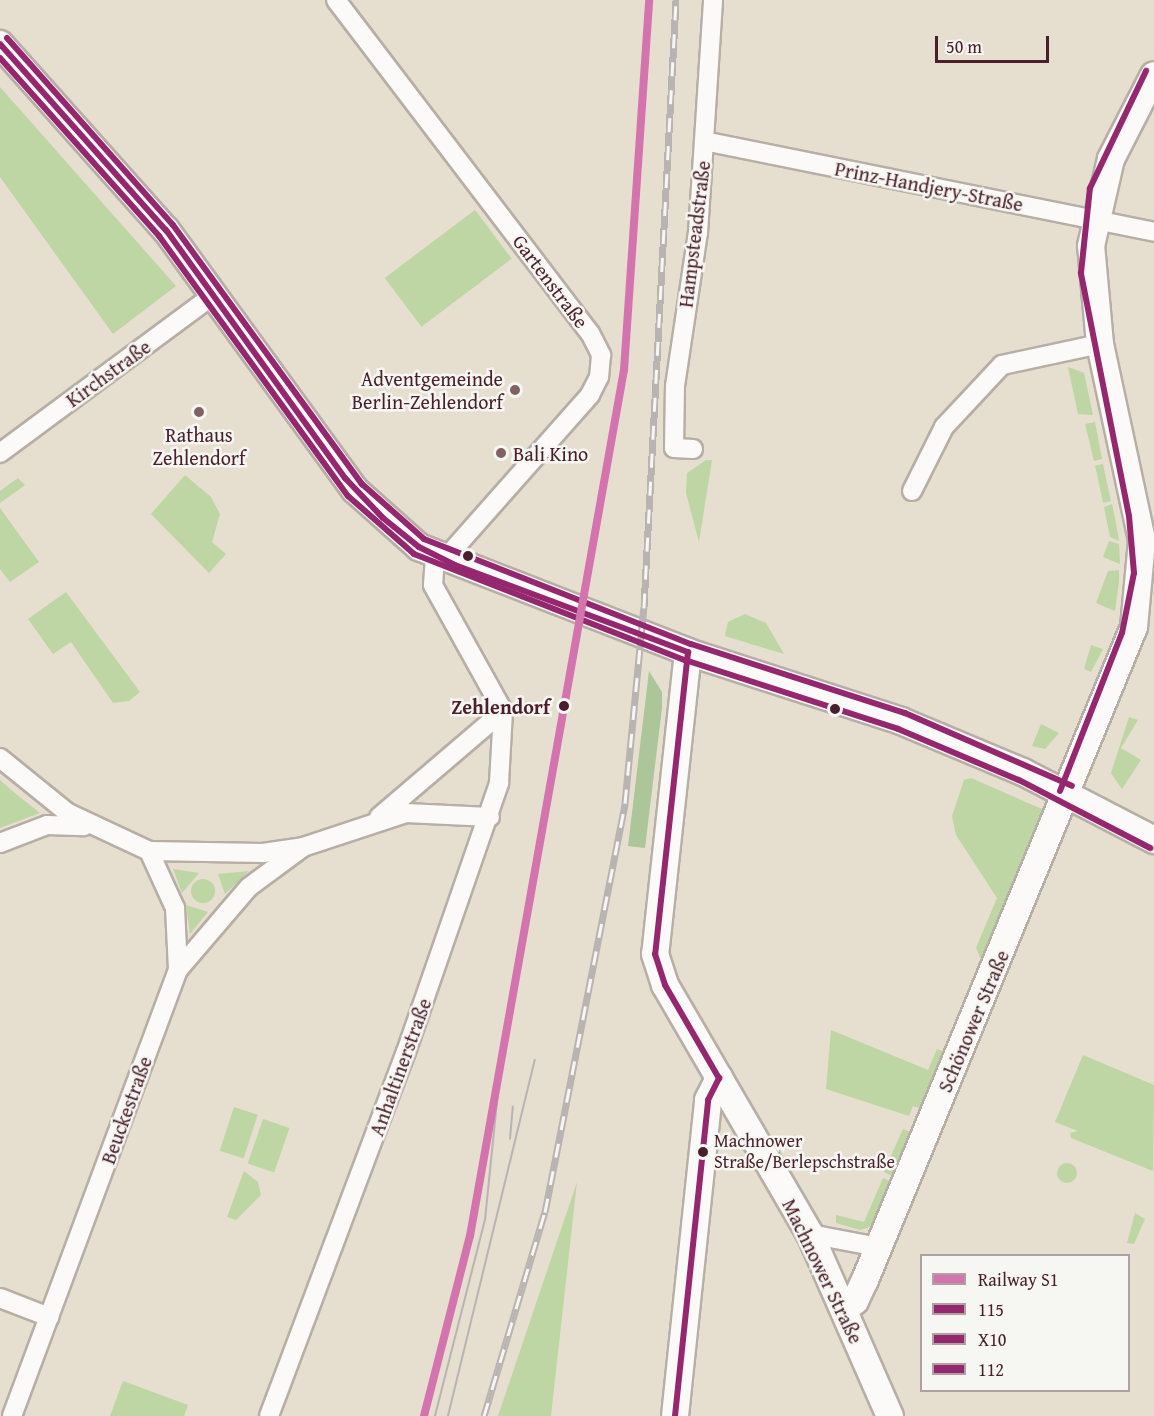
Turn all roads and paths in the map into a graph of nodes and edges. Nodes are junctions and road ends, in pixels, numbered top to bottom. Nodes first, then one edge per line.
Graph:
1 (336, 0) edge
2 (713, 0) edge
3 (0, 44) edge
4 (1154, 75) edge
5 (704, 141) junction
6 (1095, 219) junction
7 (1154, 232) edge
8 (215, 294) junction
9 (1100, 344) junction
10 (693, 449) dead end
11 (0, 453) edge
12 (912, 491) dead end
13 (439, 558) junction
14 (688, 652) junction
15 (503, 711) junction
16 (0, 758) edge
17 (1068, 794) junction
18 (378, 818) junction
19 (490, 818) junction
20 (93, 828) junction
21 (1154, 840) edge
22 (0, 843) edge
23 (303, 847) junction
24 (149, 851) junction
25 (178, 970) junction
26 (718, 1078) junction
27 (810, 1234) junction
28 (878, 1248) junction
29 (0, 1298) edge
30 (844, 1308) junction
31 (49, 1317) junction
32 (12, 1416) edge
33 (269, 1416) edge
34 (675, 1416) edge
35 (890, 1416) edge

1 - 13 street, Gartenstraße
2 - 5 street, Hampsteadstraße
3 - 8 main road
4 - 6 main road, Schönower Straße
5 - 6 street, Prinz-Handjery-Straße
5 - 10 street, Hampsteadstraße
6 - 7 street, Prinz-Handjery-Straße
6 - 9 main road, Schönower Straße
8 - 11 street, Kirchstraße
8 - 13 main road
9 - 12 street
9 - 17 main road, Schönower Straße
13 - 14 main road
13 - 15 street
14 - 17 main road
14 - 26 main road, Machnower Straße
15 - 18 street
15 - 19 street, Anhaltinerstraße
16 - 20 street
17 - 21 main road
17 - 28 main road, Schönower Straße
18 - 19 street
18 - 23 street
19 - 33 street, Anhaltinerstraße
20 - 22 street
20 - 24 street
23 - 24 street
23 - 25 street, Beuckestraße
24 - 25 street
25 - 31 street, Beuckestraße
26 - 27 main road, Machnower Straße
26 - 34 main road
27 - 28 street
27 - 30 main road, Machnower Straße
28 - 30 main road, Schönower Straße
29 - 31 street
30 - 35 main road, Machnower Straße
31 - 32 street, Beuckestraße

